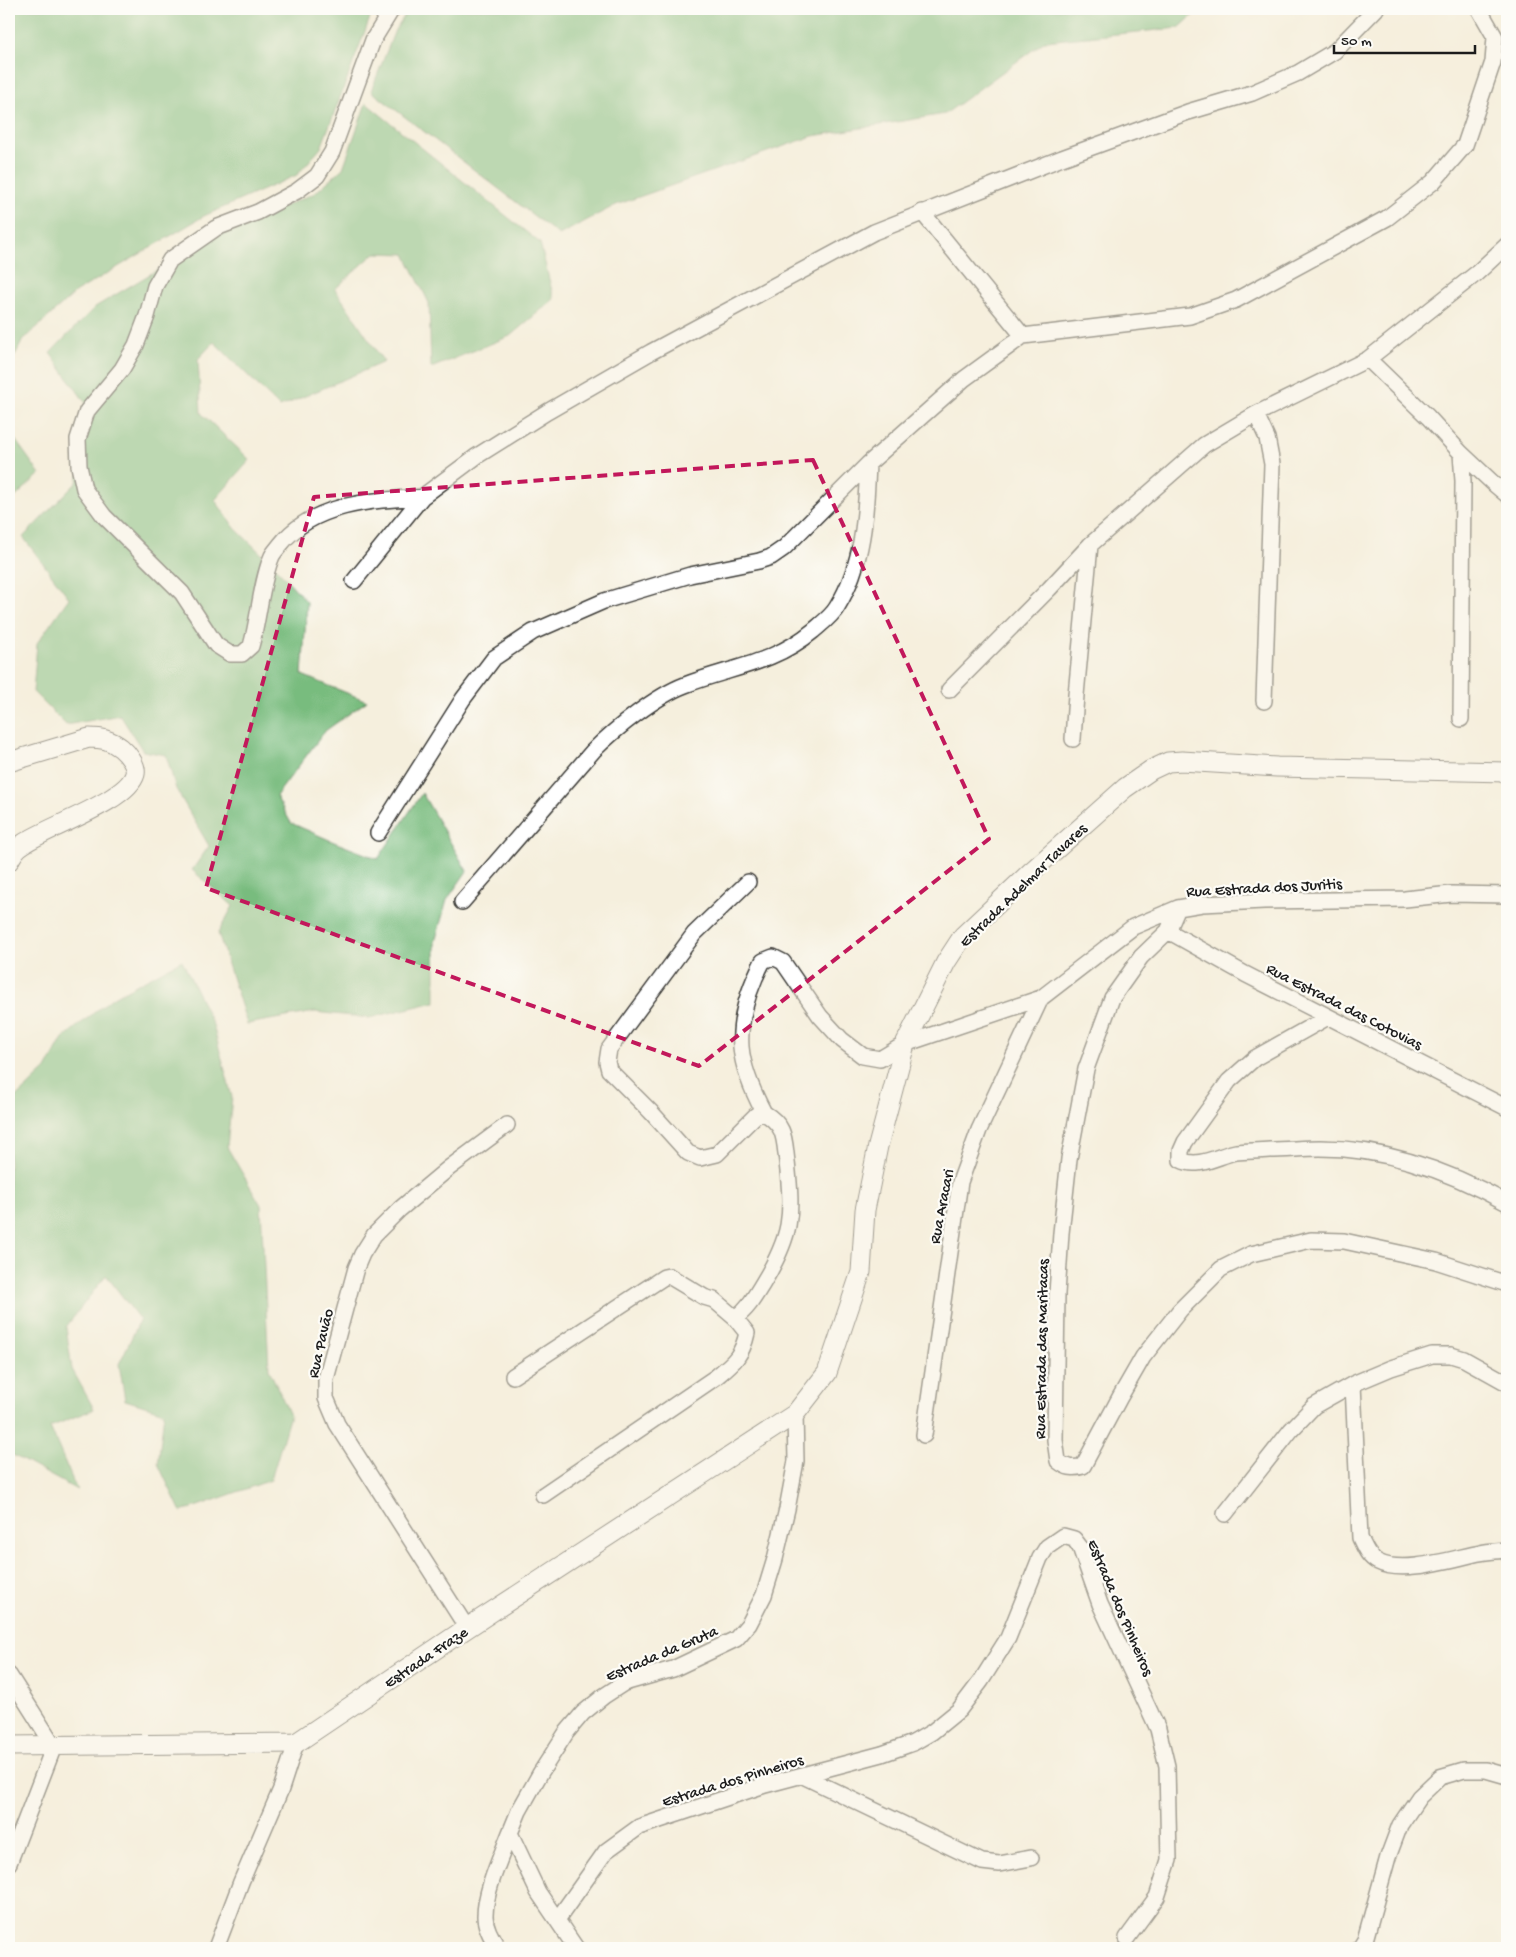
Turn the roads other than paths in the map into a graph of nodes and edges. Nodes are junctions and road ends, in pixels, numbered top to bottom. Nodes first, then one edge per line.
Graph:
1 (392, 9) edge
2 (1376, 9) edge
3 (1479, 9) edge
4 (1495, 37) junction
5 (1507, 48) edge
6 (922, 212) junction
7 (1507, 245) edge
8 (1023, 336) junction
9 (1368, 359) junction
10 (1256, 414) junction
11 (1461, 453) junction
12 (868, 464) junction
13 (1507, 495) edge
14 (422, 497) junction
15 (1090, 545) junction
16 (354, 581) dead end
17 (949, 690) dead end
18 (1264, 701) dead end
19 (1461, 719) dead end
20 (1074, 739) dead end
21 (9, 762) edge
22 (1507, 772) edge
23 (378, 833) dead end
24 (9, 861) edge
25 (748, 882) dead end
26 (1507, 895) edge
27 (462, 902) dead end
28 (1178, 908) junction
29 (1168, 931) junction
30 (1041, 998) junction
31 (1328, 1017) junction
32 (904, 1044) junction
33 (1507, 1108) edge
34 (764, 1113) junction
35 (507, 1125) dead end
36 (1507, 1203) edge
37 (1507, 1284) edge
38 (735, 1318) junction
39 (513, 1376) dead end
40 (1507, 1383) edge
41 (1353, 1384) junction
42 (795, 1414) junction
43 (924, 1436) dead end
44 (543, 1495) dead end
45 (1225, 1514) dead end
46 (1507, 1550) edge
47 (467, 1628) junction
48 (9, 1675) edge
49 (296, 1743) junction
50 (9, 1746) edge
51 (54, 1746) junction
52 (803, 1776) junction
53 (1507, 1776) edge
54 (510, 1833) junction
55 (1031, 1858) dead end
56 (9, 1863) edge
57 (557, 1920) junction
58 (1127, 1938) dead end
59 (216, 1948) edge
60 (498, 1948) edge
61 (576, 1948) edge
62 (1360, 1948) edge

1 - 14 street
2 - 6 street
3 - 4 street
4 - 5 street
4 - 8 street
6 - 8 street
6 - 14 street
7 - 9 street
8 - 12 street
9 - 10 street
9 - 11 street
10 - 15 street
10 - 18 street
11 - 13 street
11 - 19 street
12 - 23 street
12 - 27 street
14 - 16 street
15 - 17 street
15 - 20 street
21 - 24 street
22 - 32 street, Estrada Adelmar Tavares
25 - 34 street
26 - 28 street, Rua Estrada dos Juritis
28 - 29 street, Rua Estrada das Maritacas
28 - 30 street, Rua Estrada dos Juritis
29 - 31 street, Rua Estrada das Cotovias
29 - 37 street, Rua Estrada das Maritacas
30 - 32 street, Rua Estrada dos Juritis
30 - 43 street, Rua Aracari
31 - 33 street, Rua Estrada das Cotovias
31 - 36 street
32 - 34 street, Rua Estrada dos Juritis
32 - 42 street, Estrada Adelmar Tavares
34 - 38 street
35 - 47 street, Rua Pavão
38 - 39 street
38 - 44 street
40 - 41 street
41 - 45 street
41 - 46 street
42 - 47 street, Estrada Fraze
42 - 54 street, Estrada da Gruta
47 - 49 street, Estrada Fraze
48 - 51 street
49 - 51 street
49 - 59 street
50 - 51 street
51 - 56 street
52 - 55 street
52 - 57 street, Estrada dos Pinheiros
52 - 58 street, Estrada dos Pinheiros
53 - 62 street
54 - 57 street
54 - 60 street, Estrada da Gruta
57 - 61 street

